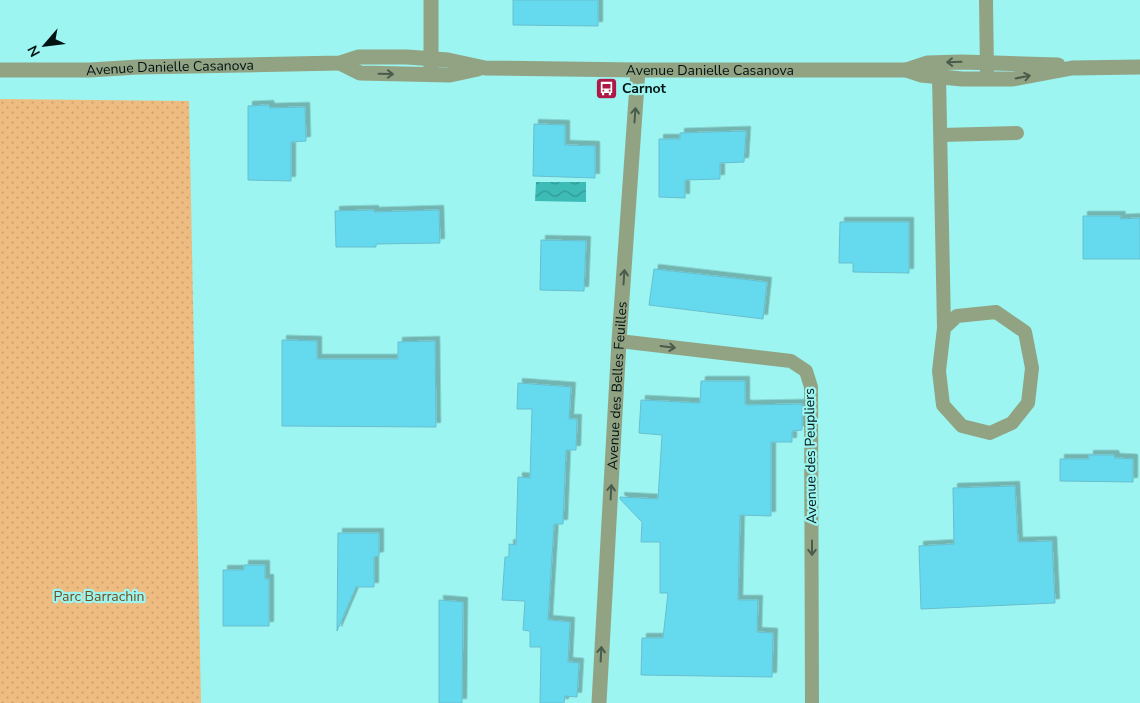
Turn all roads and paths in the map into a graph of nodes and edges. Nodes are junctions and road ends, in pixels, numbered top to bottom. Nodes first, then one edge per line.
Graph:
1 (431, 0) edge
2 (986, 0) edge
3 (430, 59) junction
4 (987, 62) junction
5 (340, 64) junction
6 (1140, 67) edge
7 (484, 68) junction
8 (1072, 68) junction
9 (0, 70) edge
10 (638, 70) junction
11 (906, 70) junction
12 (431, 75) junction
13 (939, 76) junction
14 (987, 79) junction
15 (1017, 133) dead end
16 (940, 135) junction
17 (944, 328) junction
18 (619, 341) junction
19 (598, 703) edge
20 (812, 703) edge

1 - 3 street
2 - 4 lane
3 - 5 street, Avenue Danielle Casanova
3 - 7 street, Avenue Danielle Casanova
3 - 12 street
4 - 8 street, Avenue Danielle Casanova
4 -> 11 street, Avenue Danielle Casanova
4 - 14 lane
5 - 9 street, Avenue Danielle Casanova
5 -> 12 street, Avenue Danielle Casanova
6 - 8 street, Avenue Danielle Casanova
7 - 10 street, Avenue Danielle Casanova
7 - 12 street, Avenue Danielle Casanova
14 -> 8 street, Avenue Danielle Casanova
10 - 11 street, Avenue Danielle Casanova
18 -> 10 street, Avenue des Belles Feuilles
11 - 13 street, Avenue Danielle Casanova
13 - 14 street, Avenue Danielle Casanova
13 - 16 lane
15 - 16 lane
16 - 17 lane
17 - 17 lane
19 -> 18 street, Avenue des Belles Feuilles
18 -> 20 lane, Avenue des Peupliers

